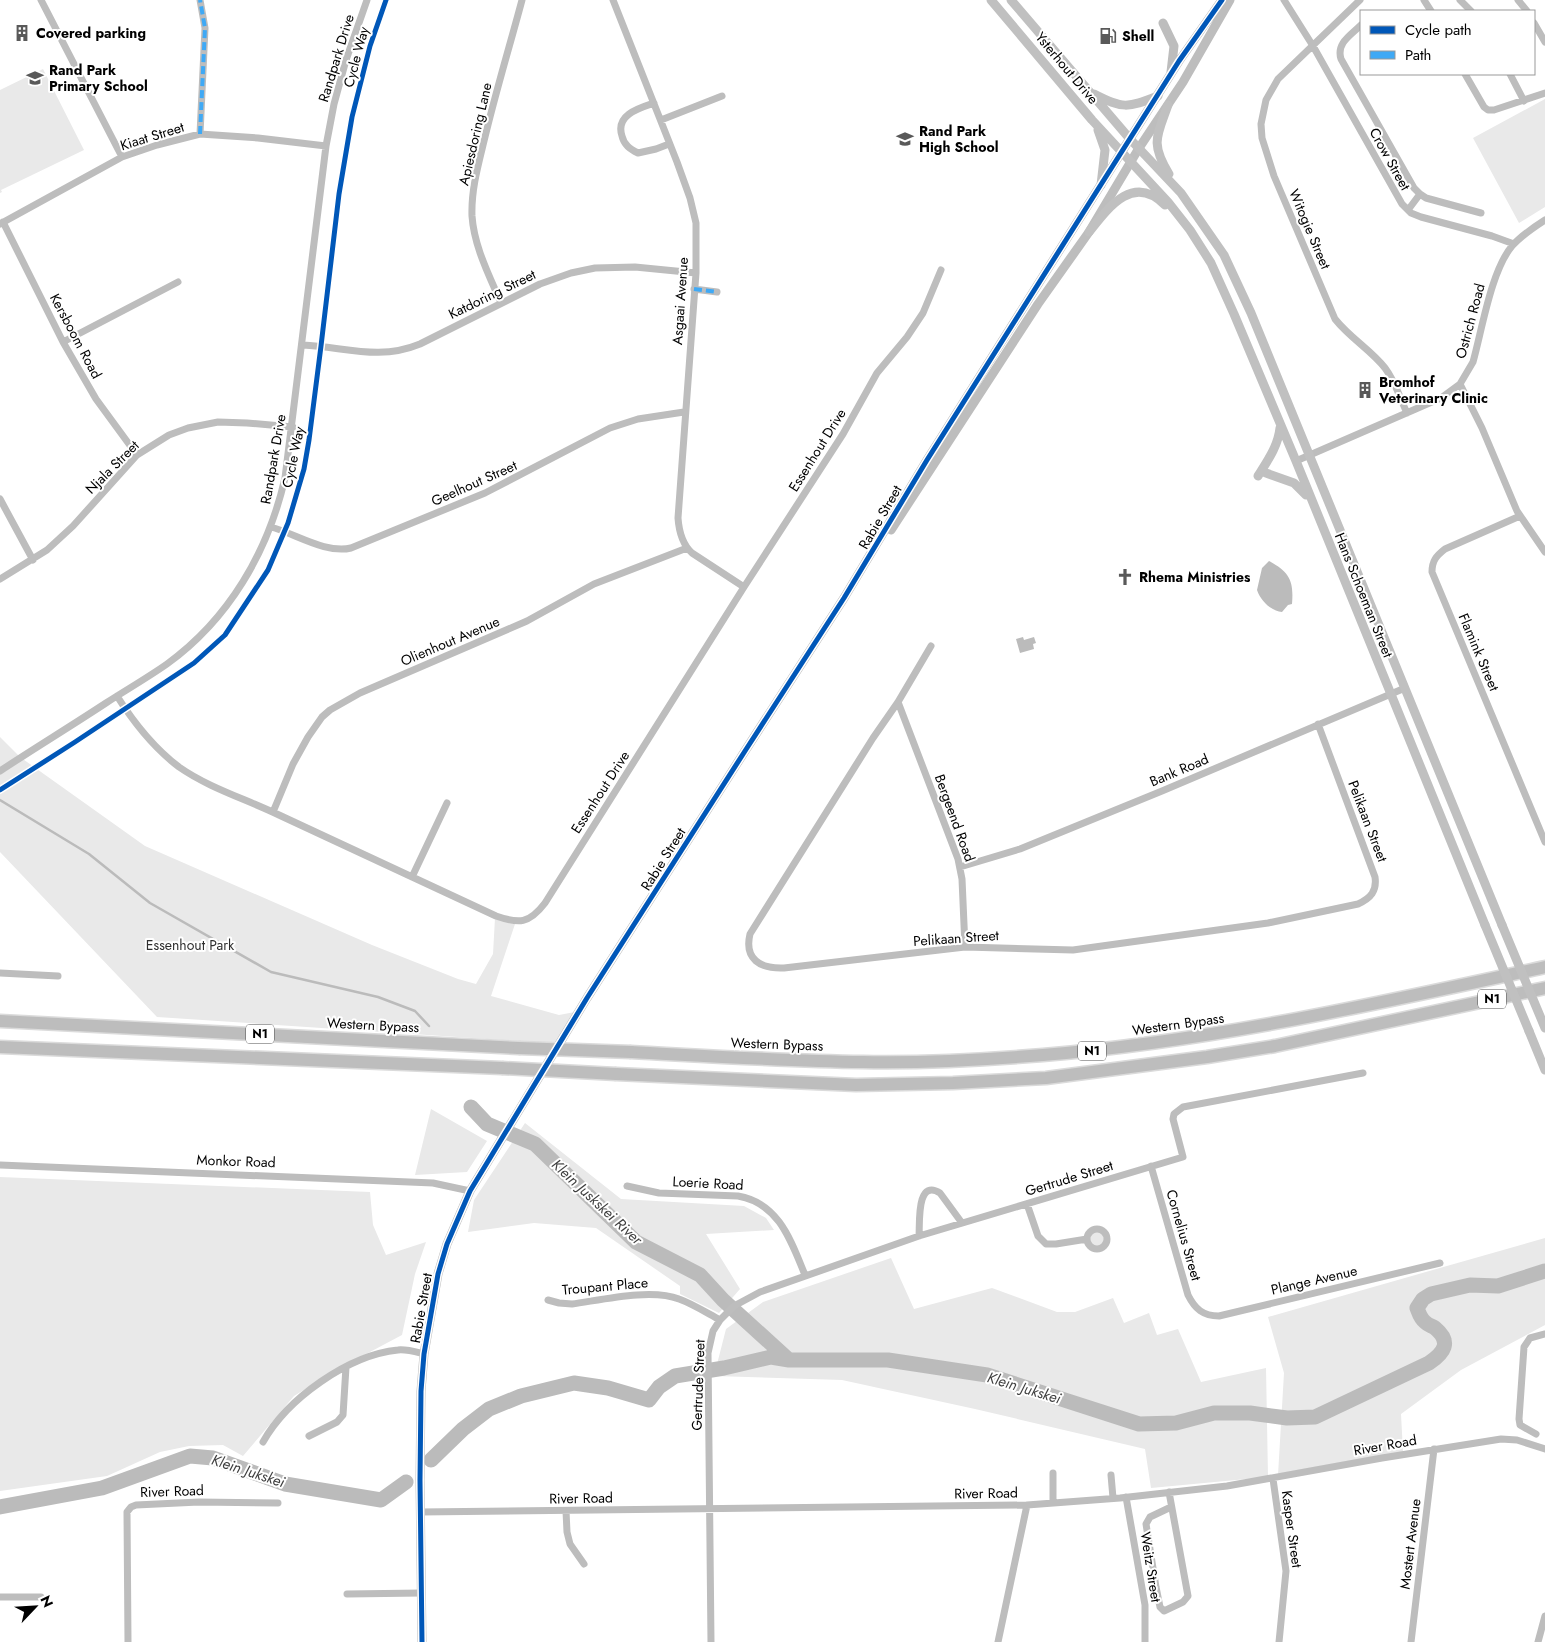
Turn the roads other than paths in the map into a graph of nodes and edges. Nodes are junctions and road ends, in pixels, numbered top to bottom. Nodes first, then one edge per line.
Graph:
1 (41, 0) edge
2 (200, 0) edge
3 (368, 0) edge
4 (522, 0) edge
5 (613, 0) edge
6 (991, 0) edge
7 (1011, 0) edge
8 (1222, 0) edge
9 (1230, 0) edge
10 (1284, 0) edge
11 (1360, 0) edge
12 (1460, 0) edge
13 (1518, 0) edge
14 (1470, 10) edge
15 (1526, 10) edge
16 (1163, 22) dead end
17 (1535, 25) edge
18 (1360, 26) edge
19 (1545, 42) edge
20 (1313, 46) junction
21 (1466, 75) edge
22 (1511, 75) edge
23 (1169, 80) junction
24 (1089, 91) junction
25 (1545, 93) edge
26 (722, 96) dead end
27 (1158, 96) junction
28 (1524, 101) junction
29 (654, 103) junction
30 (1168, 105) junction
31 (661, 120) junction
32 (1092, 120) junction
33 (200, 134) junction
34 (1130, 138) junction
35 (670, 144) junction
36 (326, 146) junction
37 (1139, 148) junction
38 (1122, 152) junction
39 (122, 157) junction
40 (1131, 161) junction
41 (1101, 185) junction
42 (1182, 193) junction
43 (1420, 194) junction
44 (1408, 210) junction
45 (1481, 213) dead end
46 (1545, 220) edge
47 (2, 223) edge
48 (1190, 230) junction
49 (1089, 232) junction
50 (1514, 244) junction
51 (941, 270) dead end
52 (696, 273) junction
53 (178, 282) dead end
54 (694, 289) junction
55 (717, 292) dead end
56 (501, 303) junction
57 (63, 342) junction
58 (303, 345) junction
59 (1460, 384) junction
60 (684, 412) junction
61 (1407, 413) junction
62 (293, 427) junction
63 (1280, 428) junction
64 (137, 455) junction
65 (1309, 456) junction
66 (1296, 461) junction
67 (0, 499) edge
68 (1312, 503) junction
69 (1520, 516) junction
70 (271, 527) junction
71 (687, 548) junction
72 (1545, 552) edge
73 (871, 554) junction
74 (32, 560) junction
75 (0, 579) edge
76 (744, 587) junction
77 (931, 646) dead end
78 (1405, 688) junction
79 (1390, 694) junction
80 (117, 696) junction
81 (898, 702) junction
82 (1318, 724) junction
83 (0, 771) edge
84 (447, 803) dead end
85 (273, 812) junction
86 (1545, 842) edge
87 (960, 867) junction
88 (412, 877) junction
89 (966, 947) junction
90 (1545, 967) edge
91 (0, 974) edge
92 (58, 976) dead end
93 (1545, 988) edge
94 (0, 1021) edge
95 (1545, 1028) edge
96 (0, 1047) edge
97 (1545, 1070) edge
98 (1363, 1073) dead end
99 (0, 1165) edge
100 (1150, 1166) junction
101 (627, 1186) dead end
102 (470, 1191) junction
103 (1027, 1204) junction
104 (962, 1223) junction
105 (919, 1236) junction
106 (1087, 1239) dead end
107 (1440, 1263) dead end
108 (805, 1275) junction
109 (548, 1300) dead end
110 (1196, 1309) joint
111 (723, 1317) junction
112 (1545, 1334) edge
113 (424, 1354) junction
114 (346, 1367) junction
115 (1536, 1434) dead end
116 (309, 1436) dead end
117 (263, 1442) dead end
118 (1544, 1447) edge
119 (1434, 1449) junction
120 (1053, 1473) dead end
121 (1111, 1475) dead end
122 (1272, 1479) junction
123 (1169, 1492) junction
124 (1126, 1497) junction
125 (1113, 1498) junction
126 (278, 1503) dead end
127 (1053, 1503) junction
128 (1027, 1505) junction
129 (1172, 1507) junction
130 (709, 1510) junction
131 (566, 1511) junction
132 (420, 1512) junction
133 (584, 1564) dead end
134 (422, 1593) junction
135 (347, 1594) dead end
136 (0, 1597) edge
137 (40, 1597) dead end
138 (1545, 1616) edge
139 (128, 1642) edge
140 (422, 1642) edge
141 (711, 1642) edge
142 (998, 1642) edge
143 (1145, 1642) edge
144 (1279, 1642) edge
145 (1411, 1642) edge
146 (1538, 1642) edge

1 - 39 street
2 - 33 street
3 - 36 street, Randpark Drive
4 - 56 street, Apiesdoring Lane
5 - 29 street, Asgaai Avenue
6 - 32 main road, Ysterhout Drive
7 - 24 main road, Ysterhout Drive
8 - 23 street, Rabie Street
9 - 30 street, Rabie Street
10 - 20 street, Crow Street
11 - 20 street, Witogie Street
12 - 14 street
13 - 15 street
16 - 23 street
17 - 19 street
18 - 43 street
20 - 44 street, Crow Street
20 - 61 street, Witogie Street
21 - 28 street
22 - 28 street
23 - 27 street, Rabie Street
24 - 27 main road
24 - 34 main road, Ysterhout Drive
25 - 28 street
26 - 31 street
27 - 34 street, Rabie Street
29 - 31 street, Asgaai Avenue
29 - 35 street
30 - 37 street, Rabie Street
30 - 42 main road
31 - 35 street, Asgaai Avenue
32 - 38 main road, Ysterhout Drive
32 - 41 main road
33 - 36 street, Kiaat Street
33 - 39 street, Kiaat Street
34 - 37 main road, Hans Schoeman Street
34 - 38 street, Rabie Street
35 - 52 street, Asgaai Avenue
36 - 58 street, Randpark Drive
37 - 40 street, Rabie Street
37 - 42 main road, Hans Schoeman Street
38 - 40 main road, Hans Schoeman Street
38 - 41 street, Rabie Street
39 - 47 street, Kiaat Street
40 - 48 main road, Hans Schoeman Street
40 - 49 street, Rabie Street
41 - 73 street, Rabie Street
42 - 65 main road, Hans Schoeman Street
43 - 44 street
43 - 45 street
44 - 50 street, Crow Street
46 - 50 street, Ostrich Road
47 - 57 street, Kersboom Road
48 - 49 main road
48 - 63 main road, Hans Schoeman Street
49 - 73 street, Rabie Street
50 - 59 street, Ostrich Road
51 - 76 street, Essenhout Drive
52 - 54 street, Asgaai Avenue
52 - 56 street, Katdoring Street
53 - 57 street
54 - 55 street
54 - 60 street, Asgaai Avenue
56 - 58 street, Katdoring Street
57 - 64 street, Kersboom Road
58 - 62 street, Randpark Drive
59 - 61 street, Ostrich Road
59 - 69 street
60 - 70 street, Geelhout Street
60 - 71 street, Asgaai Avenue
61 - 65 street, Ostrich Road
62 - 64 street, Njala Street
62 - 70 street, Randpark Drive
63 - 66 main road, Hans Schoeman Street
63 - 68 main road
64 - 74 street, Njala Street
65 - 66 street, Ostrich Road
65 - 78 main road, Hans Schoeman Street
66 - 68 main road, Hans Schoeman Street
67 - 74 street
68 - 79 main road, Hans Schoeman Street
69 - 72 street
69 - 86 street, Flamink Street
70 - 80 street, Randpark Drive
71 - 76 street
71 - 85 street, Olienhout Avenue
73 - 102 street, Rabie Street
74 - 75 street, Njala Street
76 - 88 street, Essenhout Drive
77 - 81 street, Pelikaan Street
78 - 79 street, Bank Road
78 - 95 main road, Hans Schoeman Street, bridge
79 - 82 street, Bank Road
79 - 97 main road, Hans Schoeman Street, bridge
80 - 83 street, Randpark Drive
80 - 85 street, Essenhout Drive
81 - 87 street, Bergeend Road
81 - 89 street, Pelikaan Street
82 - 87 street, Bank Road
82 - 89 street, Pelikaan Street
84 - 88 street
85 - 88 street, Essenhout Drive
87 - 89 street, Bergeend Road
90 - 94 highway, Western Bypass / N1, bridge
91 - 92 street
93 - 96 highway, N1, bridge
98 - 100 street, Gertrude Street
99 - 102 street, Monkor Road
100 - 103 street, Gertrude Street
100 - 110 street, Cornelius Street
101 - 108 street, Loerie Road
102 - 113 street, Rabie Street
103 - 104 street, Gertrude Street
103 - 106 street
104 - 105 street, Gertrude Street
104 - 105 street
105 - 108 street, Gertrude Street
107 - 110 street, Plange Avenue
108 - 111 street, Gertrude Street
109 - 111 street, Troupant Place
111 - 130 street, Gertrude Street
112 - 115 street
113 - 114 street
113 - 132 street, Rabie Street
114 - 116 street
114 - 117 street
118 - 119 street, River Road
119 - 122 street, River Road
119 - 145 street, Mostert Avenue
120 - 127 street
121 - 125 street
122 - 123 street, River Road
122 - 144 street, Kasper Street
123 - 124 street, River Road
123 - 129 street
124 - 125 street, River Road
124 - 143 street, Weitz Street
125 - 127 street, River Road
126 - 139 street, River Road
127 - 128 street, River Road
128 - 130 street, River Road
128 - 142 street
129 - 129 street
130 - 131 street, River Road
130 - 141 street, Gertrude Street
131 - 132 street, River Road
131 - 133 street
132 - 134 street, Rabie Street
134 - 135 street
134 - 140 street, Rabie Street
136 - 137 street
138 - 146 street

